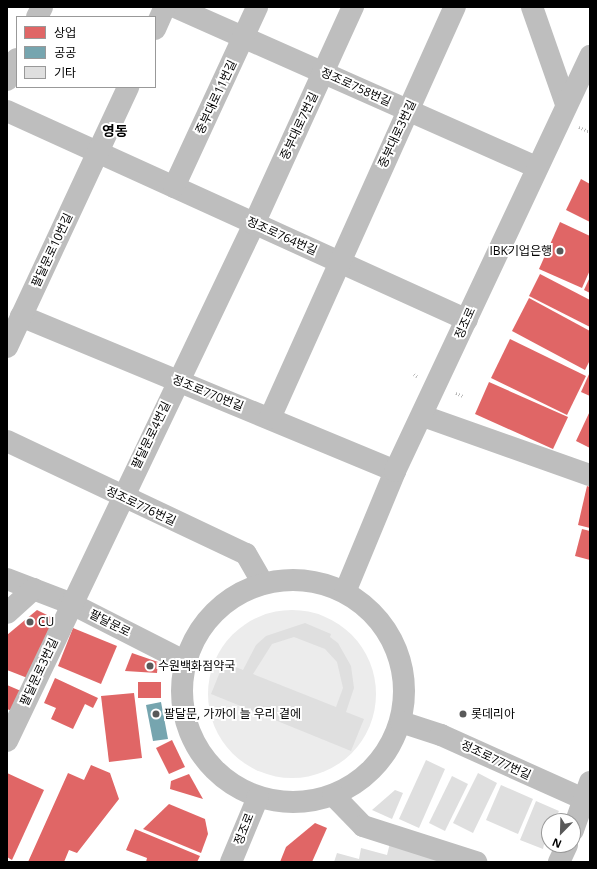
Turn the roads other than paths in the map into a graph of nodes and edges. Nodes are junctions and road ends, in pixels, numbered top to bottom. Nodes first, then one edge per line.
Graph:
1 (42, 7) edge
2 (165, 7) edge
3 (175, 7) edge
4 (257, 7) edge
5 (353, 7) edge
6 (455, 7) edge
7 (532, 7) edge
8 (38, 16) edge
9 (156, 27) edge
10 (244, 37) junction
11 (590, 56) edge
12 (16, 61) edge
13 (324, 72) junction
14 (7, 80) edge
15 (128, 88) edge
16 (566, 104) junction
17 (7, 110) edge
18 (408, 110) junction
19 (97, 152) junction
20 (536, 167) junction
21 (174, 187) junction
22 (254, 224) junction
23 (338, 261) junction
24 (21, 316) junction
25 (466, 320) junction
26 (7, 347) edge
27 (178, 381) junction
28 (423, 416) junction
29 (270, 418) junction
30 (7, 441) edge
31 (395, 471) junction
32 (590, 475) edge
33 (121, 498) junction
34 (7, 579) edge
35 (263, 583) junction
36 (34, 589) junction
37 (345, 592) junction
38 (70, 603) junction
39 (7, 613) edge
40 (184, 661) junction
41 (401, 722) junction
42 (7, 741) edge
43 (334, 795) junction
44 (588, 795) edge
45 (258, 797) junction
46 (580, 813) edge
47 (231, 862) edge
48 (476, 862) edge

1 - 8 street
2 - 9 street
3 - 10 street, 정조로758번길
4 - 10 street, 중부대로11번길
5 - 13 street, 중부대로7번길
6 - 18 street, 중부대로3번길
7 - 16 street
10 - 13 street, 정조로758번길
10 - 21 street, 중부대로11번길
11 - 16 street, 정조로
12 - 14 street
13 - 18 street, 정조로758번길
13 - 22 street, 중부대로7번길
15 - 19 street, 팔달문로10번길
16 - 20 street, 정조로
17 - 19 street, 정조로764번길
18 - 20 street, 정조로758번길
18 - 23 street, 중부대로3번길
19 - 21 street, 정조로764번길
19 - 24 street, 팔달문로10번길
20 - 25 street, 정조로
21 - 22 street, 정조로764번길
22 - 23 street, 정조로764번길
22 - 27 street, 팔달문로4번길
23 - 25 street, 정조로764번길
23 - 29 street, 중부대로3번길
24 - 26 street, 팔달문로10번길
24 - 27 street, 정조로770번길
25 - 28 street, 정조로
27 - 29 street, 정조로770번길
27 - 33 street, 팔달문로4번길
28 - 31 street, 정조로
28 - 32 street
29 - 31 street, 정조로770번길
30 - 33 street, 정조로776번길
31 - 37 street, 정조로
33 - 35 street, 정조로776번길
33 - 38 street, 팔달문로4번길
34 - 36 street, 팔달문로
35 - 37 street
35 - 40 street
36 - 38 street, 팔달문로
36 - 39 street
37 - 41 street
38 - 40 street, 팔달문로
38 - 42 street, 팔달문로3번길
40 - 45 street
41 - 43 street
41 - 44 street, 정조로777번길
43 - 45 street
43 - 48 street
44 - 46 street
45 - 47 street, 정조로

